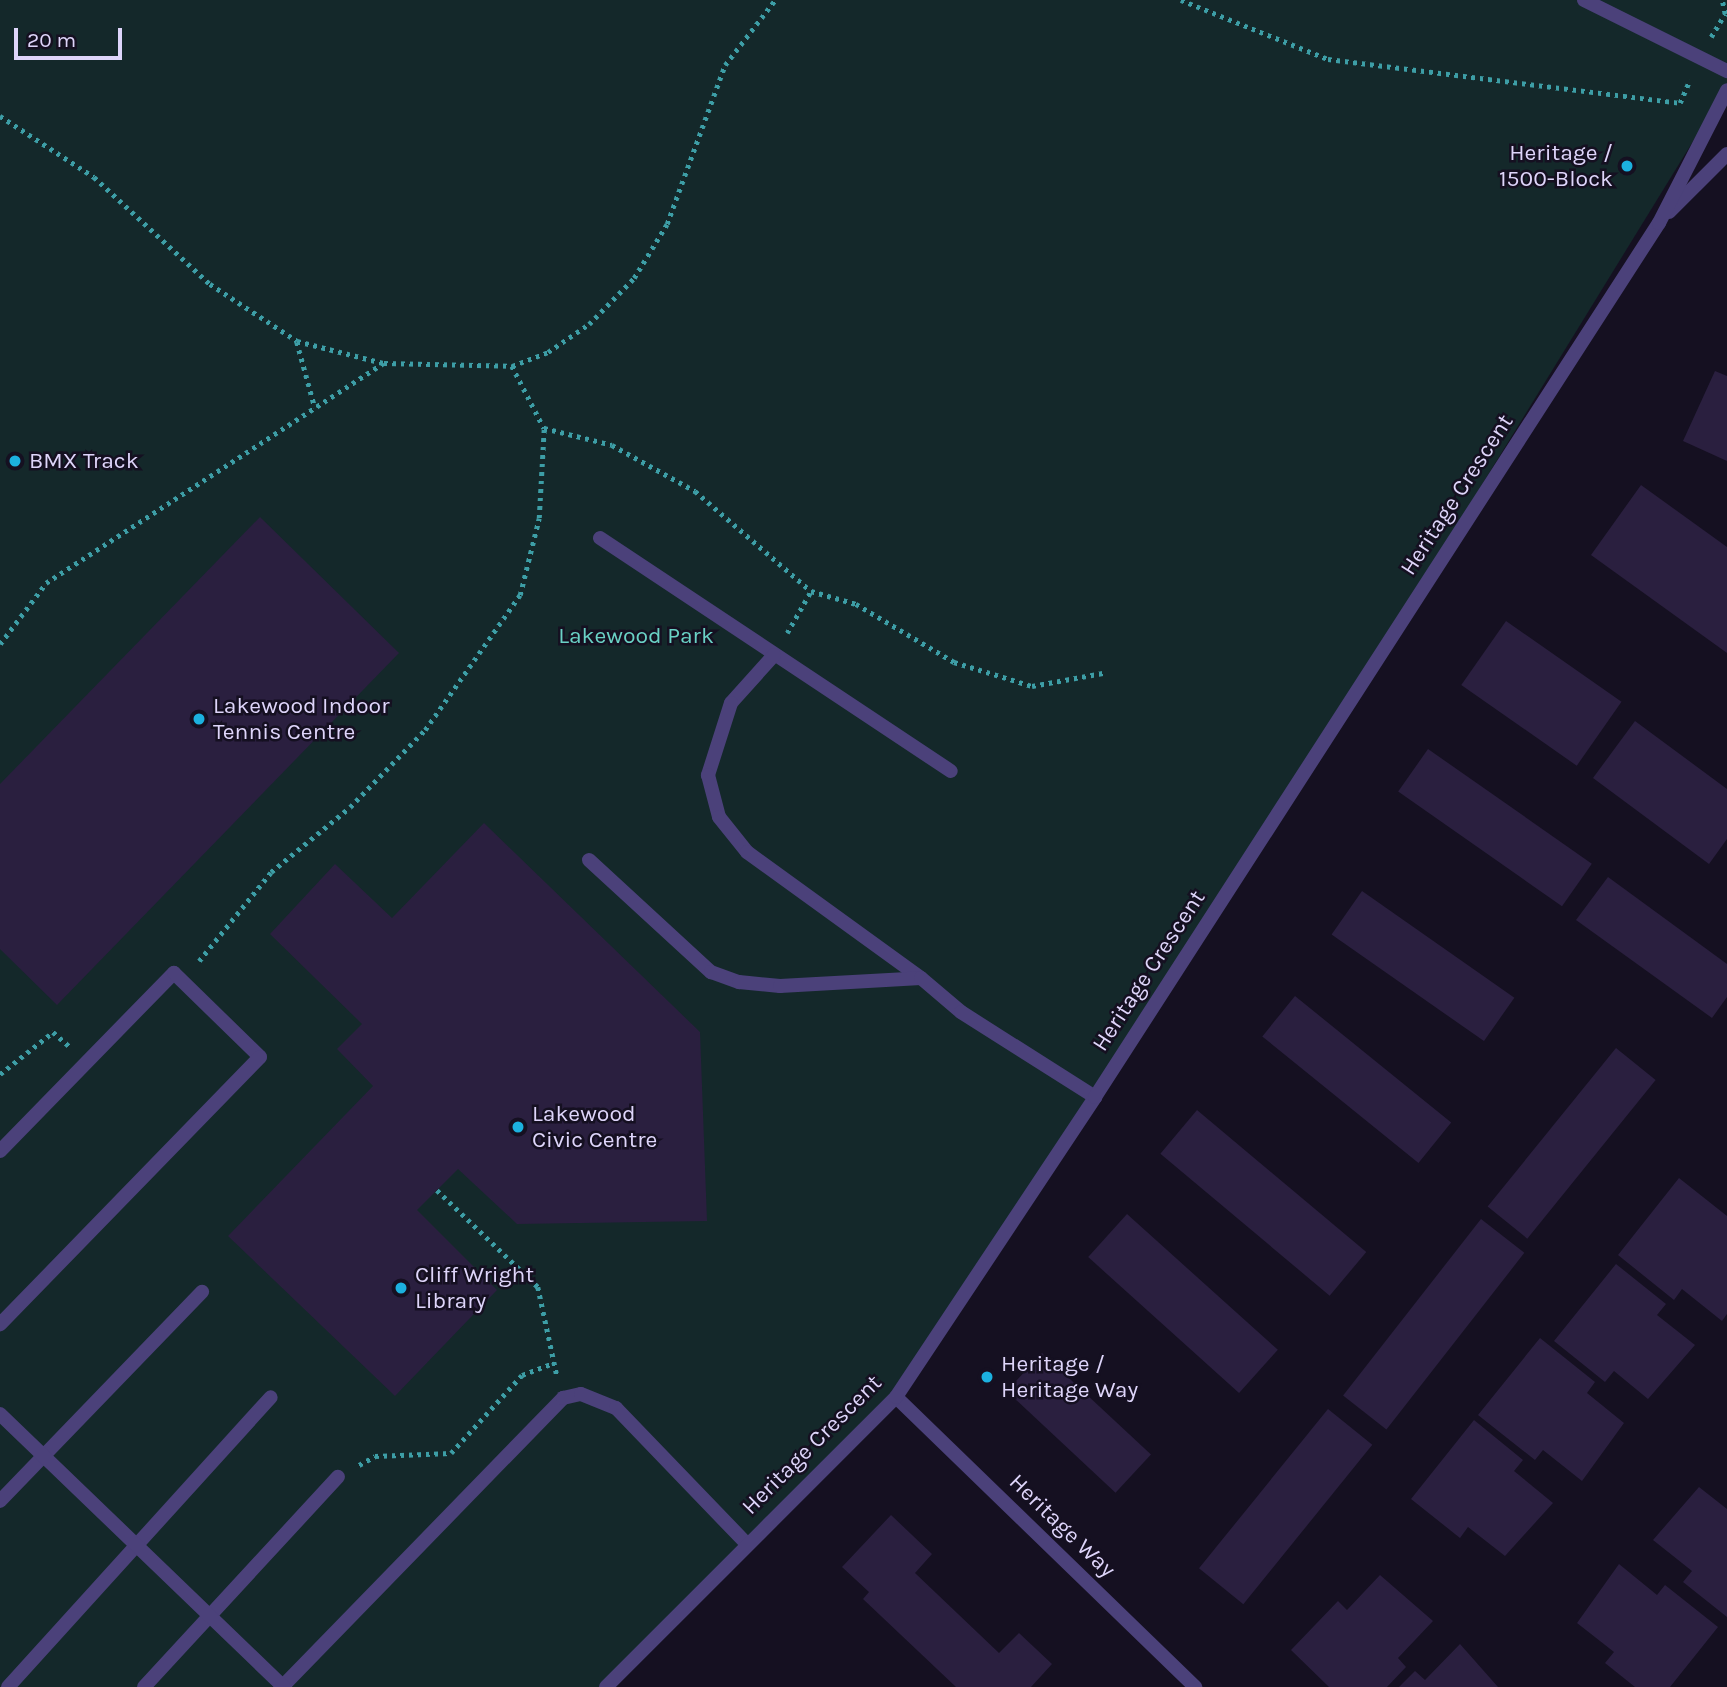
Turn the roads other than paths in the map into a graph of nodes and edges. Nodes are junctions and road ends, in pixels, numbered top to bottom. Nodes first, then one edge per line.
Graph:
1 (1584, 0) edge
2 (1727, 71) edge
3 (1727, 90) edge
4 (1727, 154) edge
5 (1659, 223) junction
6 (600, 538) dead end
7 (774, 655) junction
8 (951, 771) dead end
9 (589, 860) dead end
10 (921, 978) junction
11 (1096, 1097) junction
12 (0, 1151) edge
13 (202, 1292) dead end
14 (2, 1318) edge
15 (271, 1397) dead end
16 (896, 1397) junction
17 (0, 1415) edge
18 (46, 1455) junction
19 (338, 1477) road end
20 (0, 1501) edge
21 (746, 1542) junction
22 (137, 1546) junction
23 (212, 1616) junction
24 (284, 1686) edge
25 (8, 1687) edge
26 (144, 1687) edge
27 (606, 1687) edge
28 (1195, 1687) edge

1 - 2 street
3 - 5 street, Heritage Crescent
4 - 5 street, Heritage Crescent
5 - 11 street, Heritage Crescent
6 - 7 street
7 - 8 street
7 - 10 street
9 - 10 street
10 - 11 street
11 - 16 street, Heritage Crescent
12 - 14 street
13 - 18 street
15 - 22 street
16 - 21 street, Heritage Crescent
16 - 28 street, Heritage Way
17 - 18 street
18 - 20 street
18 - 22 street
19 - 23 street
21 - 24 street
21 - 27 street, Heritage Crescent
22 - 23 street
22 - 25 street
23 - 24 street
23 - 26 street

